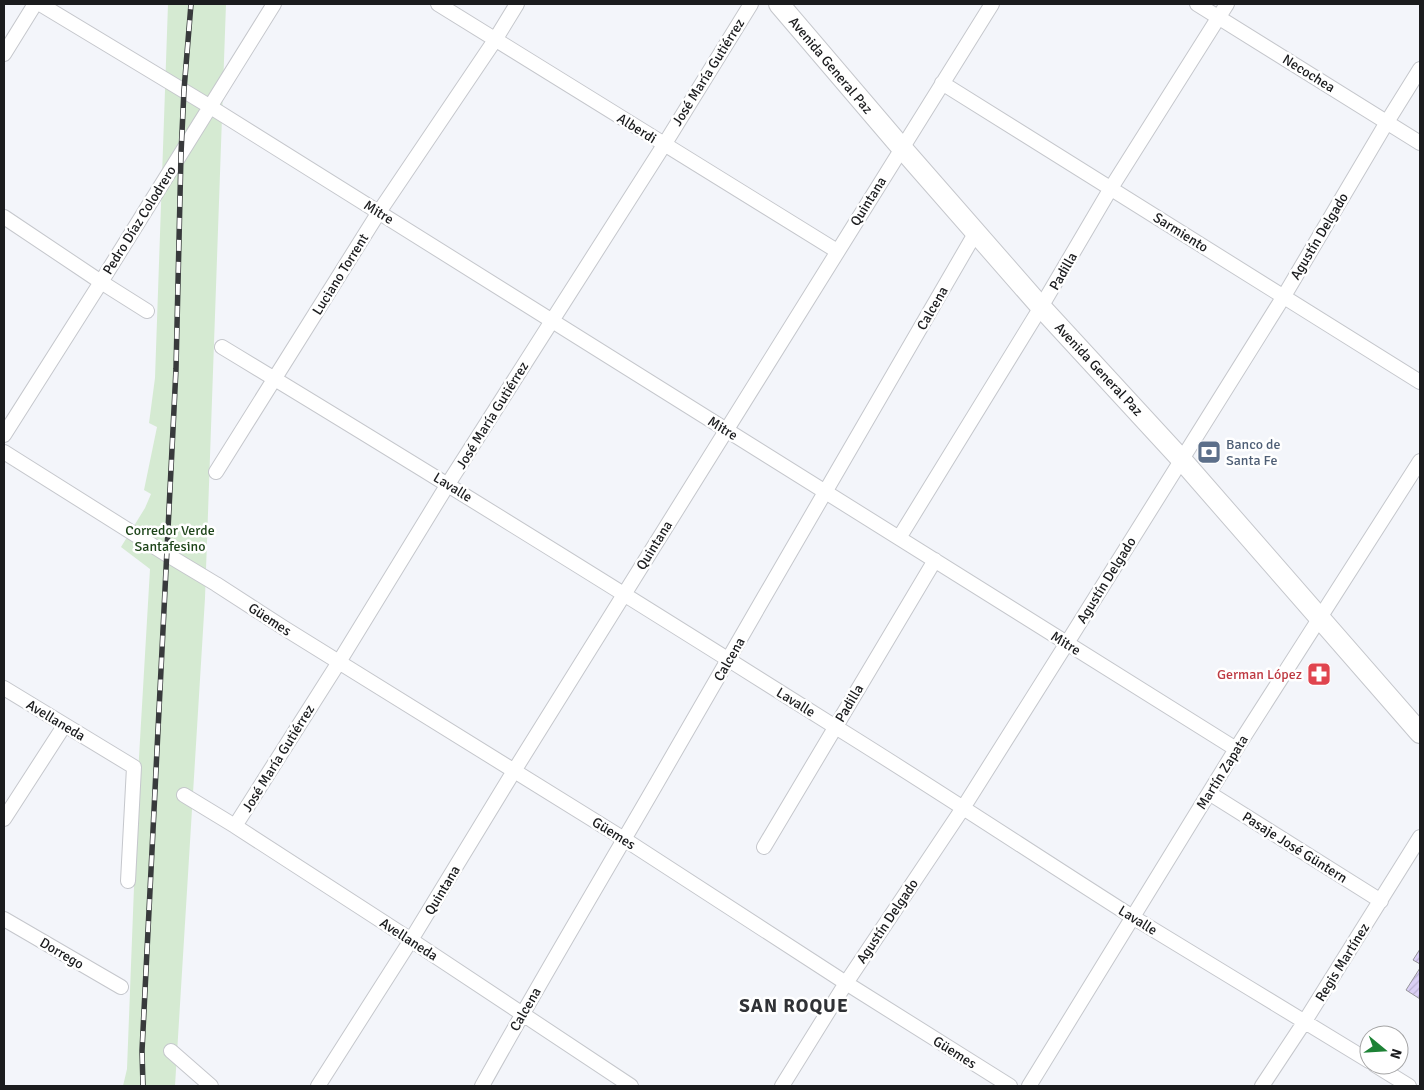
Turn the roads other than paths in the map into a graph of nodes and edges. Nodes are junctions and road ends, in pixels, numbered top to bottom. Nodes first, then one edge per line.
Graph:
1 (35, 4) edge
2 (40, 4) edge
3 (274, 4) edge
4 (438, 4) edge
5 (516, 4) edge
6 (751, 4) edge
7 (779, 4) edge
8 (992, 4) edge
9 (1196, 4) edge
10 (1227, 4) edge
11 (1219, 16) junction
12 (495, 40) junction
13 (4, 54) edge
14 (1420, 69) edge
15 (942, 83) junction
16 (209, 106) junction
17 (1387, 122) junction
18 (1420, 143) edge
19 (664, 145) junction
20 (902, 147) junction
21 (1111, 188) junction
22 (379, 212) junction
23 (4, 217) edge
24 (976, 232) junction
25 (837, 251) junction
26 (101, 282) junction
27 (1284, 296) junction
28 (1042, 308) junction
29 (147, 311) dead end
30 (552, 320) junction
31 (222, 347) dead end
32 (275, 379) junction
33 (1420, 382) edge
34 (726, 430) junction
35 (4, 435) edge
36 (4, 452) edge
37 (1181, 459) junction
38 (1420, 461) edge
39 (216, 472) dead end
40 (448, 484) junction
41 (824, 491) junction
42 (899, 538) junction
43 (935, 560) junction
44 (624, 594) junction
45 (1320, 618) junction
46 (1067, 643) junction
47 (728, 660) junction
48 (339, 662) junction
49 (4, 688) edge
50 (64, 726) junction
51 (835, 726) junction
52 (1420, 733) edge
53 (1236, 749) junction
54 (514, 771) junction
55 (1209, 793) junction
56 (184, 795) dead end
57 (963, 808) junction
58 (4, 819) edge
59 (235, 826) junction
60 (1420, 837) edge
61 (624, 839) junction
62 (764, 847) dead end
63 (128, 880) dead end
64 (1381, 901) junction
65 (1133, 917) junction
66 (4, 919) edge
67 (411, 940) junction
68 (846, 984) junction
69 (121, 987) dead end
70 (522, 1014) junction
71 (1305, 1021) junction
72 (170, 1051) dead end
73 (1359, 1055) edge
74 (1391, 1075) edge
75 (212, 1086) edge
76 (318, 1086) edge
77 (482, 1086) edge
78 (631, 1086) edge
79 (782, 1086) edge
80 (1010, 1086) edge
81 (1029, 1086) edge
82 (1262, 1086) edge
83 (1409, 1086) edge

1 - 13 street
2 - 16 street, Mitre
3 - 16 street, Pedro Díaz Colodrero
4 - 12 street, Alberdi
5 - 12 street, Luciano Torrent
6 - 19 street, José María Gutiérrez
7 - 20 main road, Avenida General Paz
8 - 15 street, Quintana
9 - 11 street, Necochea
10 - 11 street, Padilla
11 - 17 street, Necochea
11 - 21 street, Padilla
12 - 19 street, Alberdi
12 - 22 street, Luciano Torrent
14 - 17 street, Agustín Delgado
15 - 20 street, Quintana
15 - 21 street, Sarmiento
16 - 22 street, Mitre
16 - 26 street, Pedro Díaz Colodrero
17 - 18 street, Necochea
17 - 27 street, Agustín Delgado
19 - 25 street, Alberdi
19 - 30 street, José María Gutiérrez
20 - 24 main road, Avenida General Paz
20 - 25 street, Quintana
21 - 27 street, Sarmiento
21 - 28 street, Padilla
22 - 30 street, Mitre
22 - 32 street, Luciano Torrent
23 - 26 street
24 - 28 main road, Avenida General Paz
24 - 41 street, Calcena
25 - 34 street, Quintana
26 - 29 street
26 - 35 street, Pedro Díaz Colodrero
27 - 33 street, Sarmiento
27 - 37 street, Agustín Delgado
28 - 37 main road, Avenida General Paz
28 - 42 street, Padilla
30 - 34 street, Mitre
30 - 40 street, José María Gutiérrez
31 - 32 street, Lavalle
32 - 39 street, Luciano Torrent
32 - 40 street, Lavalle
34 - 41 street, Mitre
34 - 44 street, Quintana
36 - 48 street, Güemes
37 - 45 main road, Avenida General Paz
37 - 46 street, Agustín Delgado
38 - 45 street, Martín Zapata
40 - 44 street, Lavalle
40 - 48 street, José María Gutiérrez
41 - 42 street, Mitre
41 - 47 street, Calcena
42 - 43 street, Mitre
43 - 46 street, Mitre
43 - 51 street, Padilla
44 - 47 street, Lavalle
44 - 54 street, Quintana
45 - 52 main road, Avenida General Paz
45 - 53 street, Martín Zapata
46 - 53 street, Mitre
46 - 57 street, Agustín Delgado
47 - 51 street, Lavalle
47 - 61 street, Calcena
48 - 54 street, Güemes
48 - 59 street, José María Gutiérrez
49 - 50 street, Avellaneda
50 - 58 street
50 - 63 street, Avellaneda
51 - 57 street, Lavalle
51 - 62 street, Padilla
53 - 55 street, Martín Zapata
54 - 61 street, Güemes
54 - 67 street, Quintana
55 - 64 street, Pasaje José Güntern
55 - 65 street, Martín Zapata
56 - 59 street, Avellaneda
57 - 65 street, Lavalle
57 - 68 street, Agustín Delgado
59 - 67 street, Avellaneda
60 - 64 street, Regis Martínez
61 - 68 street, Güemes
61 - 70 street, Calcena
64 - 71 street, Regis Martínez
65 - 71 street, Lavalle
65 - 81 street, Martín Zapata
66 - 69 street, Dorrego
67 - 70 street, Avellaneda
67 - 76 street, Quintana
68 - 79 street, Agustín Delgado
68 - 80 street, Güemes
70 - 77 street, Calcena
70 - 78 street, Avellaneda
71 - 73 street, Lavalle
71 - 82 street, Regis Martínez
72 - 75 street
74 - 83 street

